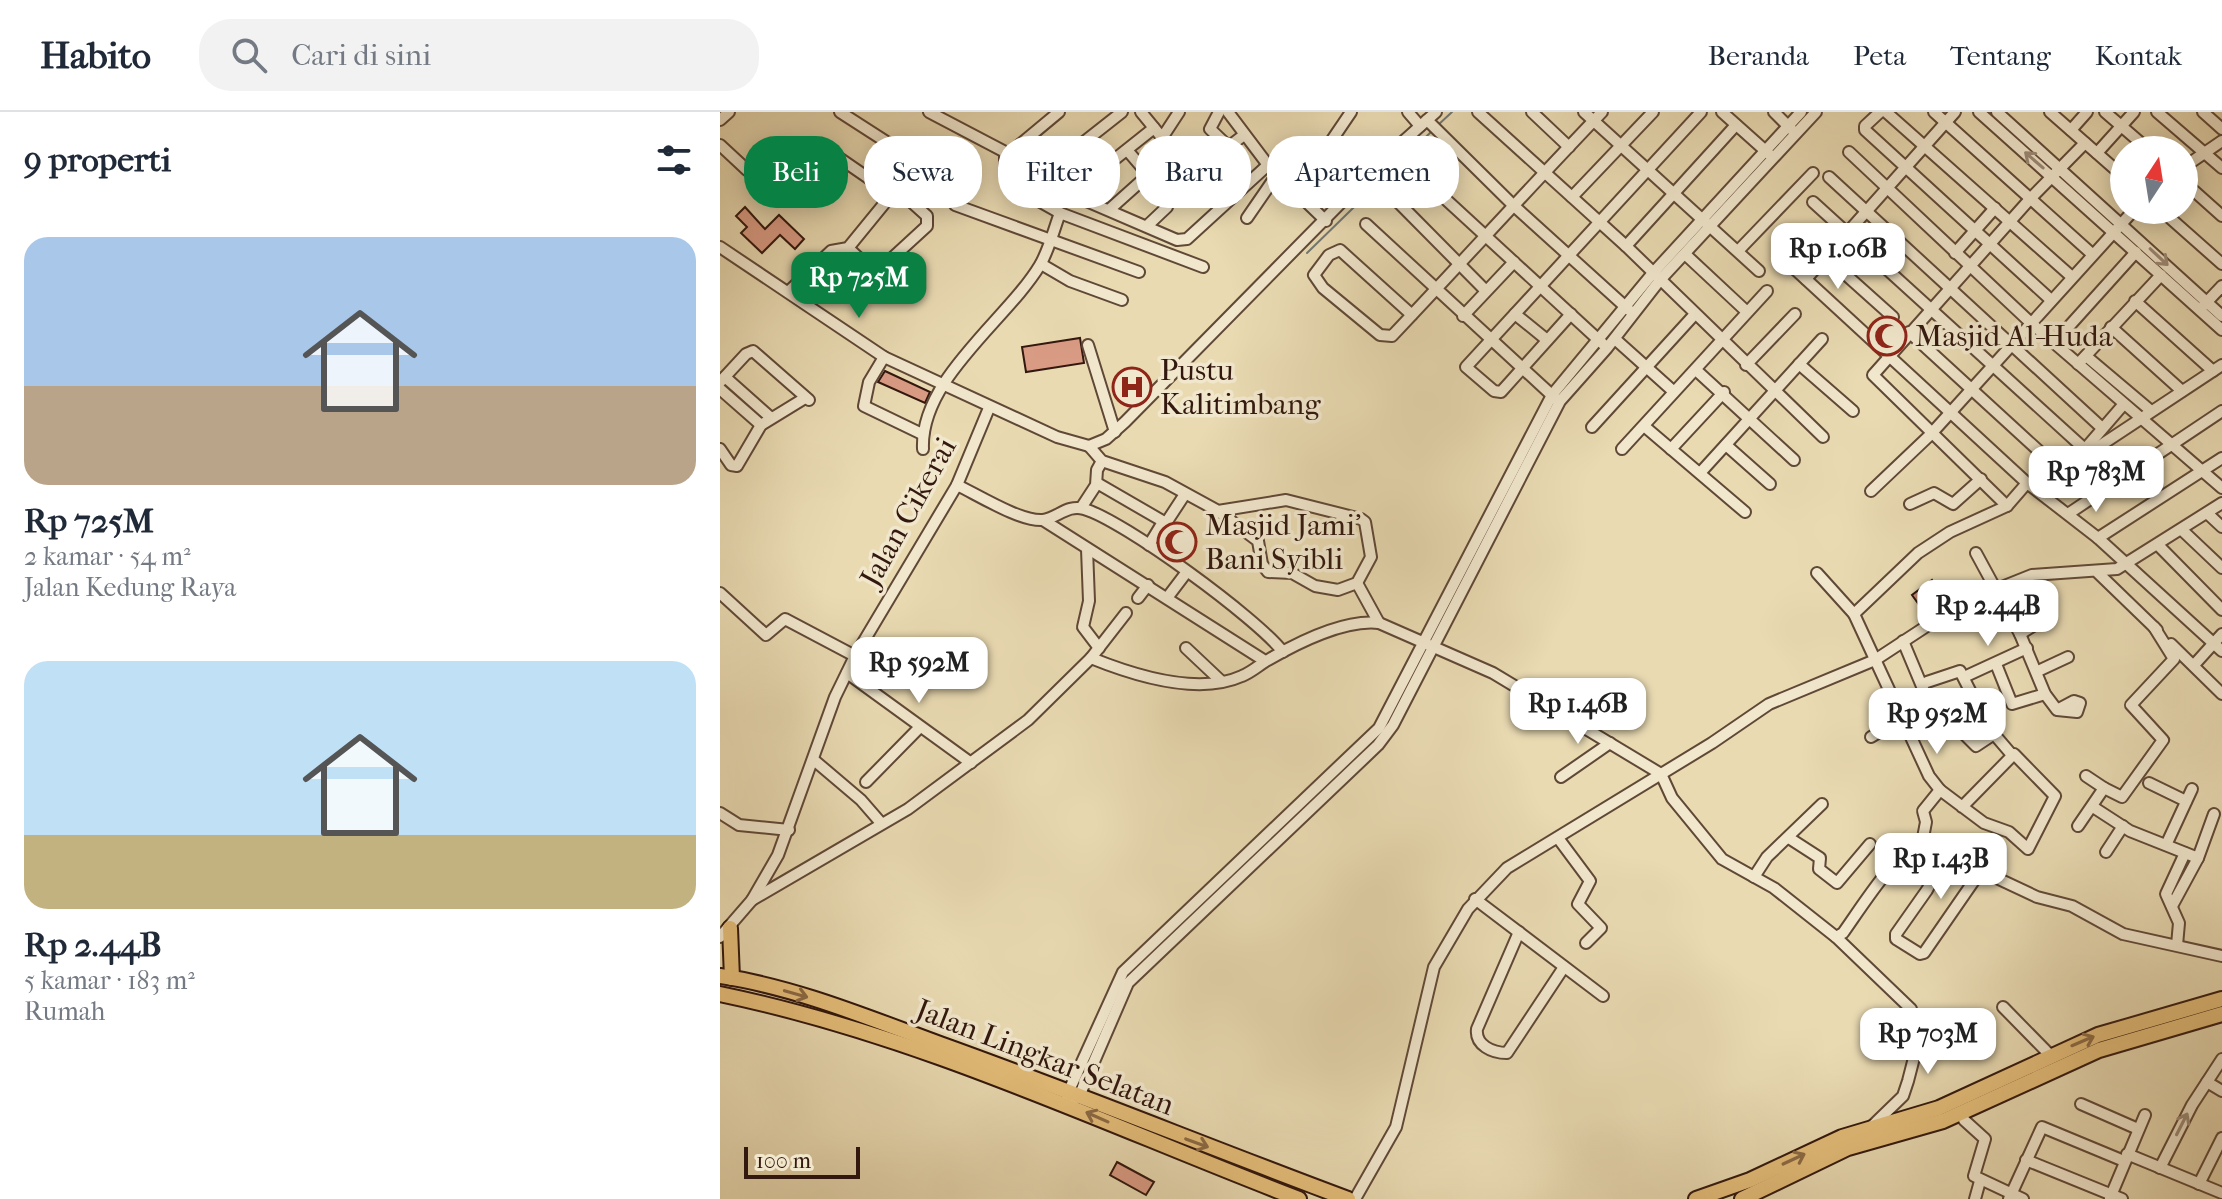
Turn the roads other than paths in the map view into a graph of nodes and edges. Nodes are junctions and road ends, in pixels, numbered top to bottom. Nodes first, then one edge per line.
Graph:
1 (729, 112) edge
2 (840, 112) edge
3 (1059, 112) edge
4 (1122, 112) edge
5 (1141, 112) edge
6 (1179, 112) edge
7 (1219, 112) edge
8 (1228, 112) edge
9 (1351, 112) edge
10 (1408, 112) edge
11 (1478, 112) edge
12 (1532, 112) edge
13 (1584, 112) edge
14 (1602, 112) edge
15 (1653, 112) edge
16 (1701, 112) edge
17 (1722, 112) edge
18 (1774, 112) edge
19 (1801, 112) edge
20 (1816, 112) edge
21 (1883, 112) edge
22 (1934, 112) edge
23 (1955, 112) edge
24 (1979, 112) edge
25 (1997, 112) edge
26 (2050, 112) edge
27 (2087, 112) edge
28 (2105, 112) edge
29 (2134, 112) edge
30 (2157, 112) edge
31 (2203, 112) edge
32 (932, 113) edge
33 (720, 120) edge
34 (1593, 121) junction
35 (1945, 123) junction
36 (1431, 124) edge
37 (1736, 125) junction
38 (2122, 125) junction
39 (1154, 128) junction
40 (2222, 129) edge
41 (1792, 130) junction
42 (2071, 130) junction
43 (1244, 135) joint
44 (877, 136) edge
45 (1030, 136) edge
46 (1092, 136) edge
47 (1160, 136) edge
48 (1163, 136) edge
49 (1217, 136) edge
50 (1335, 136) edge
51 (2134, 136) edge
52 (2222, 141) edge
53 (2085, 143) junction
54 (720, 145) edge
55 (1622, 145) junction
56 (1924, 145) junction
57 (1569, 147) junction
58 (998, 148) edge
59 (1127, 150) junction
60 (1849, 152) dead end
61 (2097, 153) junction
62 (2205, 154) junction
63 (1769, 155) junction
64 (1120, 156) edge
65 (2198, 158) edge
66 (1136, 161) edge
67 (1267, 164) edge
68 (2110, 165) edge
69 (1267, 166) edge
70 (1905, 166) junction
71 (744, 167) edge
72 (2063, 168) junction
73 (2222, 168) edge
74 (1646, 169) junction
75 (1544, 173) junction
76 (1813, 173) dead end
77 (1829, 177) dead end
78 (2053, 177) junction
79 (1251, 180) edge
80 (1136, 186) edge
81 (1886, 188) junction
82 (1267, 189) edge
83 (1676, 194) junction
84 (2198, 195) edge
85 (1572, 197) junction
86 (2030, 199) junction
87 (1813, 202) dead end
88 (1513, 205) junction
89 (882, 208) edge
90 (916, 208) edge
91 (963, 208) edge
92 (1051, 208) edge
93 (1164, 208) edge
94 (1220, 208) edge
95 (1313, 208) edge
96 (1404, 208) edge
97 (1456, 208) edge
98 (1995, 208) junction
99 (1110, 209) joint
100 (1866, 212) junction
101 (1060, 213) junction
102 (2222, 216) edge
103 (1247, 218) dead end
104 (1326, 221) junction
105 (2010, 221) junction
106 (1599, 223) junction
107 (1366, 224) dead end
108 (1707, 224) junction
109 (2177, 224) edge
110 (1148, 225) junction
111 (2117, 226) junction
112 (1975, 230) junction
113 (1845, 233) junction
114 (1487, 236) junction
115 (1050, 239) junction
116 (1807, 240) dead end
117 (1989, 244) junction
118 (1626, 246) junction
119 (720, 247) edge
120 (848, 248) junction
121 (1738, 251) junction
122 (2136, 252) junction
123 (1955, 253) junction
124 (2092, 254) junction
125 (1568, 255) junction
126 (1686, 255) junction
127 (1825, 257) junction
128 (1785, 260) dead end
129 (1514, 262) junction
130 (1460, 263) junction
131 (1041, 264) junction
132 (2222, 264) edge
133 (1969, 266) junction
134 (1203, 267) dead end
135 (1759, 271) dead end
136 (1139, 272) dead end
137 (2161, 275) junction
138 (1657, 277) junction
139 (2072, 277) junction
140 (1806, 279) junction
141 (2222, 286) edge
142 (1540, 288) junction
143 (1950, 288) junction
144 (1436, 289) junction
145 (1485, 290) junction
146 (1767, 291) dead end
147 (788, 292) junction
148 (1122, 300) dead end
149 (2051, 300) junction
150 (2135, 301) junction
151 (2204, 306) junction
152 (1930, 310) junction
153 (1630, 311) junction
154 (1746, 311) junction
155 (1515, 314) junction
156 (1571, 314) junction
157 (1695, 314) junction
158 (1795, 314) dead end
159 (1412, 315) junction
160 (1463, 316) junction
161 (2222, 316) edge
162 (1893, 317) dead end
163 (2031, 323) junction
164 (2111, 327) junction
165 (2222, 330) edge
166 (1909, 332) junction
167 (1490, 339) junction
168 (1615, 339) junction
169 (1822, 339) dead end
170 (1547, 340) junction
171 (1721, 340) junction
172 (2054, 343) junction
173 (2011, 344) junction
174 (1088, 345) dead end
175 (1604, 345) junction
176 (1888, 354) junction
177 (884, 357) junction
178 (2082, 360) junction
179 (1799, 364) junction
180 (1746, 365) junction
181 (1647, 367) junction
182 (1990, 367) junction
183 (1523, 368) junction
184 (2218, 368) edge
185 (1696, 370) junction
186 (723, 380) edge
187 (942, 386) junction
188 (1971, 388) junction
189 (720, 389) edge
190 (1776, 390) junction
191 (1673, 391) junction
192 (2182, 391) junction
193 (1724, 392) junction
194 (1556, 398) junction
195 (2123, 405) junction
196 (989, 408) junction
197 (2150, 410) junction
198 (1853, 411) dead end
199 (2222, 411) edge
200 (1950, 413) junction
201 (1751, 418) junction
202 (2139, 420) junction
203 (765, 421) junction
204 (1644, 426) junction
205 (1592, 427) dead end
206 (2101, 427) junction
207 (1115, 432) junction
208 (922, 434) junction
209 (1931, 434) junction
210 (1823, 437) dead end
211 (2171, 443) junction
212 (1726, 445) junction
213 (720, 449) edge
214 (923, 449) dead end
215 (1622, 449) dead end
216 (1671, 449) junction
217 (2087, 451) junction
218 (1096, 454) junction
219 (2222, 458) edge
220 (1794, 460) dead end
221 (2067, 470) junction
222 (2203, 470) junction
223 (1700, 473) junction
224 (960, 477) junction
225 (1981, 479) junction
226 (1097, 483) junction
227 (2027, 483) junction
228 (1770, 484) dead end
229 (2222, 488) edge
230 (1871, 491) dead end
231 (2098, 491) junction
232 (2041, 493) junction
233 (1185, 494) junction
234 (2222, 503) edge
235 (1910, 504) dead end
236 (2007, 506) junction
237 (1081, 508) junction
238 (1218, 511) junction
239 (1745, 512) dead end
240 (2207, 513) junction
241 (2068, 514) junction
242 (1043, 520) junction
243 (1165, 522) junction
244 (2222, 527) edge
245 (2183, 531) junction
246 (2098, 538) junction
247 (1149, 545) junction
248 (2158, 545) junction
249 (1087, 549) junction
250 (1976, 553) dead end
251 (2126, 565) junction
252 (2222, 568) edge
253 (1186, 573) junction
254 (1817, 573) dead end
255 (2098, 573) junction
256 (1357, 583) junction
257 (1148, 585) junction
258 (1997, 590) junction
259 (720, 593) edge
260 (1138, 598) dead end
261 (1167, 598) junction
262 (2222, 610) edge
263 (1126, 613) dead end
264 (1854, 614) junction
265 (2041, 621) dead end
266 (1379, 623) junction
267 (2154, 627) junction
268 (2020, 634) junction
269 (2222, 634) edge
270 (1903, 641) junction
271 (2213, 643) junction
272 (1432, 644) junction
273 (1099, 648) junction
274 (1186, 648) dead end
275 (2027, 648) junction
276 (2222, 651) edge
277 (1283, 652) junction
278 (855, 656) junction
279 (2068, 657) dead end
280 (1091, 658) junction
281 (1875, 660) junction
282 (1265, 661) junction
283 (1996, 664) junction
284 (2194, 665) junction
285 (2038, 671) junction
286 (847, 673) junction
287 (1964, 677) junction
288 (1221, 681) junction
289 (1927, 682) dead end
290 (2045, 694) junction
291 (2222, 694) edge
292 (1974, 699) junction
293 (2057, 710) dead end
294 (1944, 714) dead end
295 (1901, 719) junction
296 (920, 727) junction
297 (1991, 732) dead end
298 (1871, 737) dead end
299 (1610, 743) junction
300 (2012, 755) junction
301 (815, 761) junction
302 (971, 763) junction
303 (1661, 774) junction
304 (2086, 776) dead end
305 (1561, 777) dead end
306 (866, 782) dead end
307 (2149, 783) dead end
308 (2104, 788) junction
309 (2192, 789) dead end
310 (1940, 790) junction
311 (2186, 801) junction
312 (1822, 804) dead end
313 (1962, 807) junction
314 (2093, 807) junction
315 (720, 813) edge
316 (2214, 814) dead end
317 (881, 823) junction
318 (2078, 826) dead end
319 (2123, 826) junction
320 (789, 830) junction
321 (1558, 838) junction
322 (1789, 838) junction
323 (1922, 843) junction
324 (2167, 843) junction
325 (1870, 844) dead end
326 (2106, 852) dead end
327 (2185, 853) junction
328 (1946, 854) junction
329 (2198, 858) junction
330 (1980, 872) junction
331 (1754, 877) junction
332 (1475, 899) junction
333 (752, 900) junction
334 (2172, 906) junction
335 (725, 932) edge
336 (1519, 932) junction
337 (1836, 937) junction
338 (1586, 943) dead end
339 (2177, 945) junction
340 (2222, 956) edge
341 (1564, 967) junction
342 (726, 977) edge
343 (720, 994) edge
344 (1603, 996) dead end
345 (2222, 999) edge
346 (2003, 1007) dead end
347 (2222, 1014) edge
348 (2050, 1055) junction
349 (2222, 1059) edge
350 (2026, 1075) junction
351 (2207, 1082) junction
352 (2222, 1091) edge
353 (1070, 1098) junction
354 (2081, 1104) dead end
355 (2145, 1115) dead end
356 (1964, 1120) dead end
357 (2138, 1129) junction
358 (1876, 1131) junction
359 (2222, 1138) edge
360 (2126, 1157) junction
361 (2026, 1160) junction
362 (2160, 1168) junction
363 (1980, 1181) junction
364 (2199, 1184) junction
365 (2222, 1193) edge
366 (2010, 1196) edge
367 (2108, 1197) edge
368 (1299, 1199) edge
369 (1348, 1199) edge
370 (1355, 1199) edge
371 (1696, 1199) edge
372 (1742, 1199) edge
373 (1975, 1199) edge
374 (2023, 1199) edge
375 (2122, 1199) edge

1 - 33 street
2 - 44 street
3 - 45 street
4 - 46 street
5 - 39 street
6 - 48 street
7 - 49 street
8 - 43 street
9 - 50 street
10 - 36 street
11 - 75 street
12 - 57 street
13 - 34 street
14 - 34 street
15 - 55 street
16 - 74 street
17 - 37 street
18 - 41 street
19 - 41 street
20 - 41 street
21 - 56 street
21 - 70 street
22 - 35 street
23 - 35 street
78 -> 24 street
25 - 72 street
26 - 42 street
27 - 42 street
28 - 38 street
29 - 38 street
30 - 62 street
31 - 40 street
32 - 58 street
34 - 55 street
34 - 57 street
35 - 56 street
35 - 86 street
36 - 88 street
36 - 104 street
37 - 63 street
37 - 83 street
38 - 51 street
38 - 61 street
39 - 47 street
39 - 59 street
41 - 63 street
42 - 53 street
43 - 67 street
52 - 62 street
53 - 61 street
53 - 72 street
54 - 71 street
55 - 74 street
55 - 85 street
56 - 70 street
56 - 98 street
57 - 75 street
59 - 64 street
59 - 66 street
60 - 81 street
61 - 68 street
62 - 65 street
62 - 73 street
63 - 108 street
69 - 79 street
70 - 81 street
70 - 112 street
72 - 78 street
72 - 111 street
74 - 83 street
74 - 106 street
75 - 85 street
75 - 88 street
76 - 121 street
77 - 100 street
78 - 86 street
78 - 111 street
80 - 99 street
81 - 100 street
81 - 123 street
82 - 103 street
83 - 108 street
83 - 118 street
84 - 102 street
85 - 106 street
86 - 105 street
86 - 124 street
87 - 113 street
88 - 114 street
88 - 125 street
89 - 120 street
90 - 120 street
91 - 115 street
92 - 101 street
93 - 110 street
94 - 110 street
95 - 104 street
96 - 130 street
97 - 114 street
98 - 105 street
98 - 112 street
99 - 110 street
100 - 113 street
100 - 143 street
101 - 115 street
101 - 134 street
104 - 207 street
105 - 117 street
105 - 139 street
106 - 118 street
106 - 125 street
107 - 144 street
108 - 121 street
108 - 126 street
108 - 138 street
109 - 132 street
111 - 122 street
111 - 124 street
111 -> 151 street
112 - 117 street
112 - 123 street
113 - 127 street
113 - 152 street
114 - 129 street
114 - 130 street
115 - 131 street
115 - 136 street
116 - 127 street
117 - 133 street
117 - 149 street
118 - 138 street
119 - 147 street
120 - 147 street
121 - 135 street
122 - 137 street
122 - 172 street
123 - 133 street
124 - 139 street
125 - 142 street
125 - 153 street
126 - 138 street
126 - 154 street
127 - 140 street
127 - 162 street
128 - 140 street
129 - 142 street
129 - 145 street
130 - 144 street
130 - 145 street
131 - 148 street
131 - 187 street
133 - 143 street
133 - 163 street
137 - 150 street
137 - 151 street
138 - 153 street
138 - 157 street
139 - 149 street
140 - 176 street
141 - 151 street
142 - 155 street
142 - 156 street
143 - 152 street
143 - 173 street
144 - 159 street
144 - 160 street
145 - 160 street
146 - 154 street
147 - 177 street
149 - 163 street
150 - 164 street
150 - 184 street
151 - 161 street
151 - 165 street
152 - 166 street
152 - 182 street
153 - 168 street
153 - 175 street
154 - 171 street
155 - 167 street
155 - 170 street
156 - 170 street
156 - 175 street
157 - 171 street
157 - 181 street
158 - 180 street
159 - 159 street
160 - 167 street
163 - 172 street
163 - 173 street
164 - 178 street
164 - 192 street
166 - 176 street
166 - 188 street
167 - 183 street
167 - 183 street
168 - 175 street
168 - 181 street
169 - 179 street
170 - 183 street
171 - 180 street
171 - 185 street
172 - 178 street
173 - 182 street
173 - 206 street
174 - 207 street
175 - 194 street
176 - 200 street
176 - 209 street
177 - 187 street
177 - 208 street
178 - 195 street
178 - 197 street
179 - 190 street
179 - 198 street
180 - 190 street
181 - 191 street
181 - 205 street
182 - 188 street
182 - 217 street
183 - 194 street
184 - 192 street
185 - 191 street
185 - 193 street
186 - 203 street
186 - 203 street
187 - 196 street
187 - 208 street
188 - 200 street
188 - 221 street
189 - 203 street
190 - 201 street
190 - 210 street
191 - 204 street
192 - 197 street
193 - 201 street
193 - 216 street
194 - 272 street
195 - 202 street
195 - 206 street
196 - 218 street
196 - 224 street, Jalan Cikerai
197 - 202 street
199 - 211 street
200 - 209 street
200 - 227 street
201 - 212 street
201 - 220 street
202 - 211 street
202 - 217 street
203 - 213 street
204 - 215 street
204 - 216 street
206 - 217 street
207 - 218 street
208 - 214 street
209 - 225 street
209 - 230 street
211 - 222 street
211 - 231 street
212 - 223 street
212 - 228 street
216 - 223 street
217 - 221 street
218 - 226 street
218 - 233 street
219 - 222 street
221 - 231 street
221 - 232 street
222 - 229 street
222 - 246 street
223 - 239 street
224 - 242 street
224 - 278 street, Jalan Cikerai
225 - 235 street
225 - 236 street
226 - 237 street
226 - 243 street
227 - 232 street
227 - 236 street
231 - 241 street
232 - 241 street
233 - 238 street
233 - 243 street
234 - 240 street
236 - 264 street
237 - 242 street
237 - 247 street
238 - 256 street
238 - 256 street
240 - 244 street
240 - 245 street
241 - 246 street
242 - 249 street
243 - 247 street
245 - 248 street
245 - 252 street
246 - 251 street
247 - 253 street
248 - 251 street
248 - 262 street
249 - 257 street
249 - 273 street
250 - 258 street
251 - 255 street
251 - 271 street
253 - 261 street
253 - 277 street
254 - 264 street
255 - 258 street
255 - 267 street
256 - 266 street
257 - 260 street
257 - 261 street
258 - 268 street
258 - 270 street
259 - 278 street
261 - 282 street
263 - 273 street
264 - 281 street
265 - 268 street
266 - 272 street
266 - 277 street
267 - 284 street
267 - 308 street
268 - 275 street
269 - 271 street
270 - 281 street
270 - 300 street
271 - 276 street
271 - 284 street
272 - 299 street
272 - 353 street
273 - 280 street
274 - 288 street
275 - 283 street
275 - 285 street
277 - 282 street
278 - 286 street, Jalan Cikerai
279 - 285 street
280 - 288 street
280 - 302 street
281 - 295 street
281 - 303 street
282 - 288 street
283 - 287 street
283 - 290 street
284 - 291 street
285 - 290 street
286 - 296 street
286 - 301 street, Jalan Cikerai
287 - 289 street
287 - 292 street
290 - 293 street
292 - 294 street
292 - 297 street
295 - 298 street
295 - 310 street
296 - 302 street
296 - 306 street
299 - 303 street
299 - 305 street
300 - 313 street
300 - 313 street
301 - 317 street
301 - 320 street, Jalan Cikerai
302 - 317 street
303 - 321 street
303 - 331 street
304 - 308 street
307 - 311 street
308 - 314 street
309 - 311 street
310 - 313 street
310 - 323 street
311 - 324 street
312 - 322 street
314 - 318 street
314 - 319 street
315 - 320 street
316 - 329 street
317 - 333 street
319 - 324 street
319 - 326 street
320 - 333 street, Jalan Cikerai
321 - 332 street
321 - 338 street
322 - 325 street
322 - 331 street
323 - 328 street
323 - 337 street
324 - 327 street
327 - 329 street
327 - 334 street
328 - 330 street
328 - 330 street
329 - 334 street
330 - 339 street
331 - 337 street
332 - 336 street
332 - 370 street
333 - 335 street, Jalan Cikerai
334 - 339 street
335 - 342 highway
336 - 341 street
336 - 341 street
337 - 358 street
339 - 340 street
341 - 344 street
342 -> 353 highway, Jalan Lingkar Selatan
343 - 353 highway, Jalan Lingkar Selatan
348 -> 345 highway
346 - 348 street
347 - 350 highway
348 - 350 highway
349 - 351 street
350 - 358 highway
351 - 352 street
362 -> 351 street
368 -> 353 highway, Jalan Lingkar Selatan
353 -> 369 highway, Jalan Lingkar Selatan
354 - 357 street
355 - 357 street
356 - 363 street
357 - 360 street
371 -> 358 highway
358 - 372 highway
359 - 364 street
360 - 361 street
360 - 362 street
360 - 367 street
361 - 366 street
361 - 367 street
362 - 364 street
363 - 366 street
363 - 373 street
364 - 365 street
366 - 374 street
367 - 375 street

